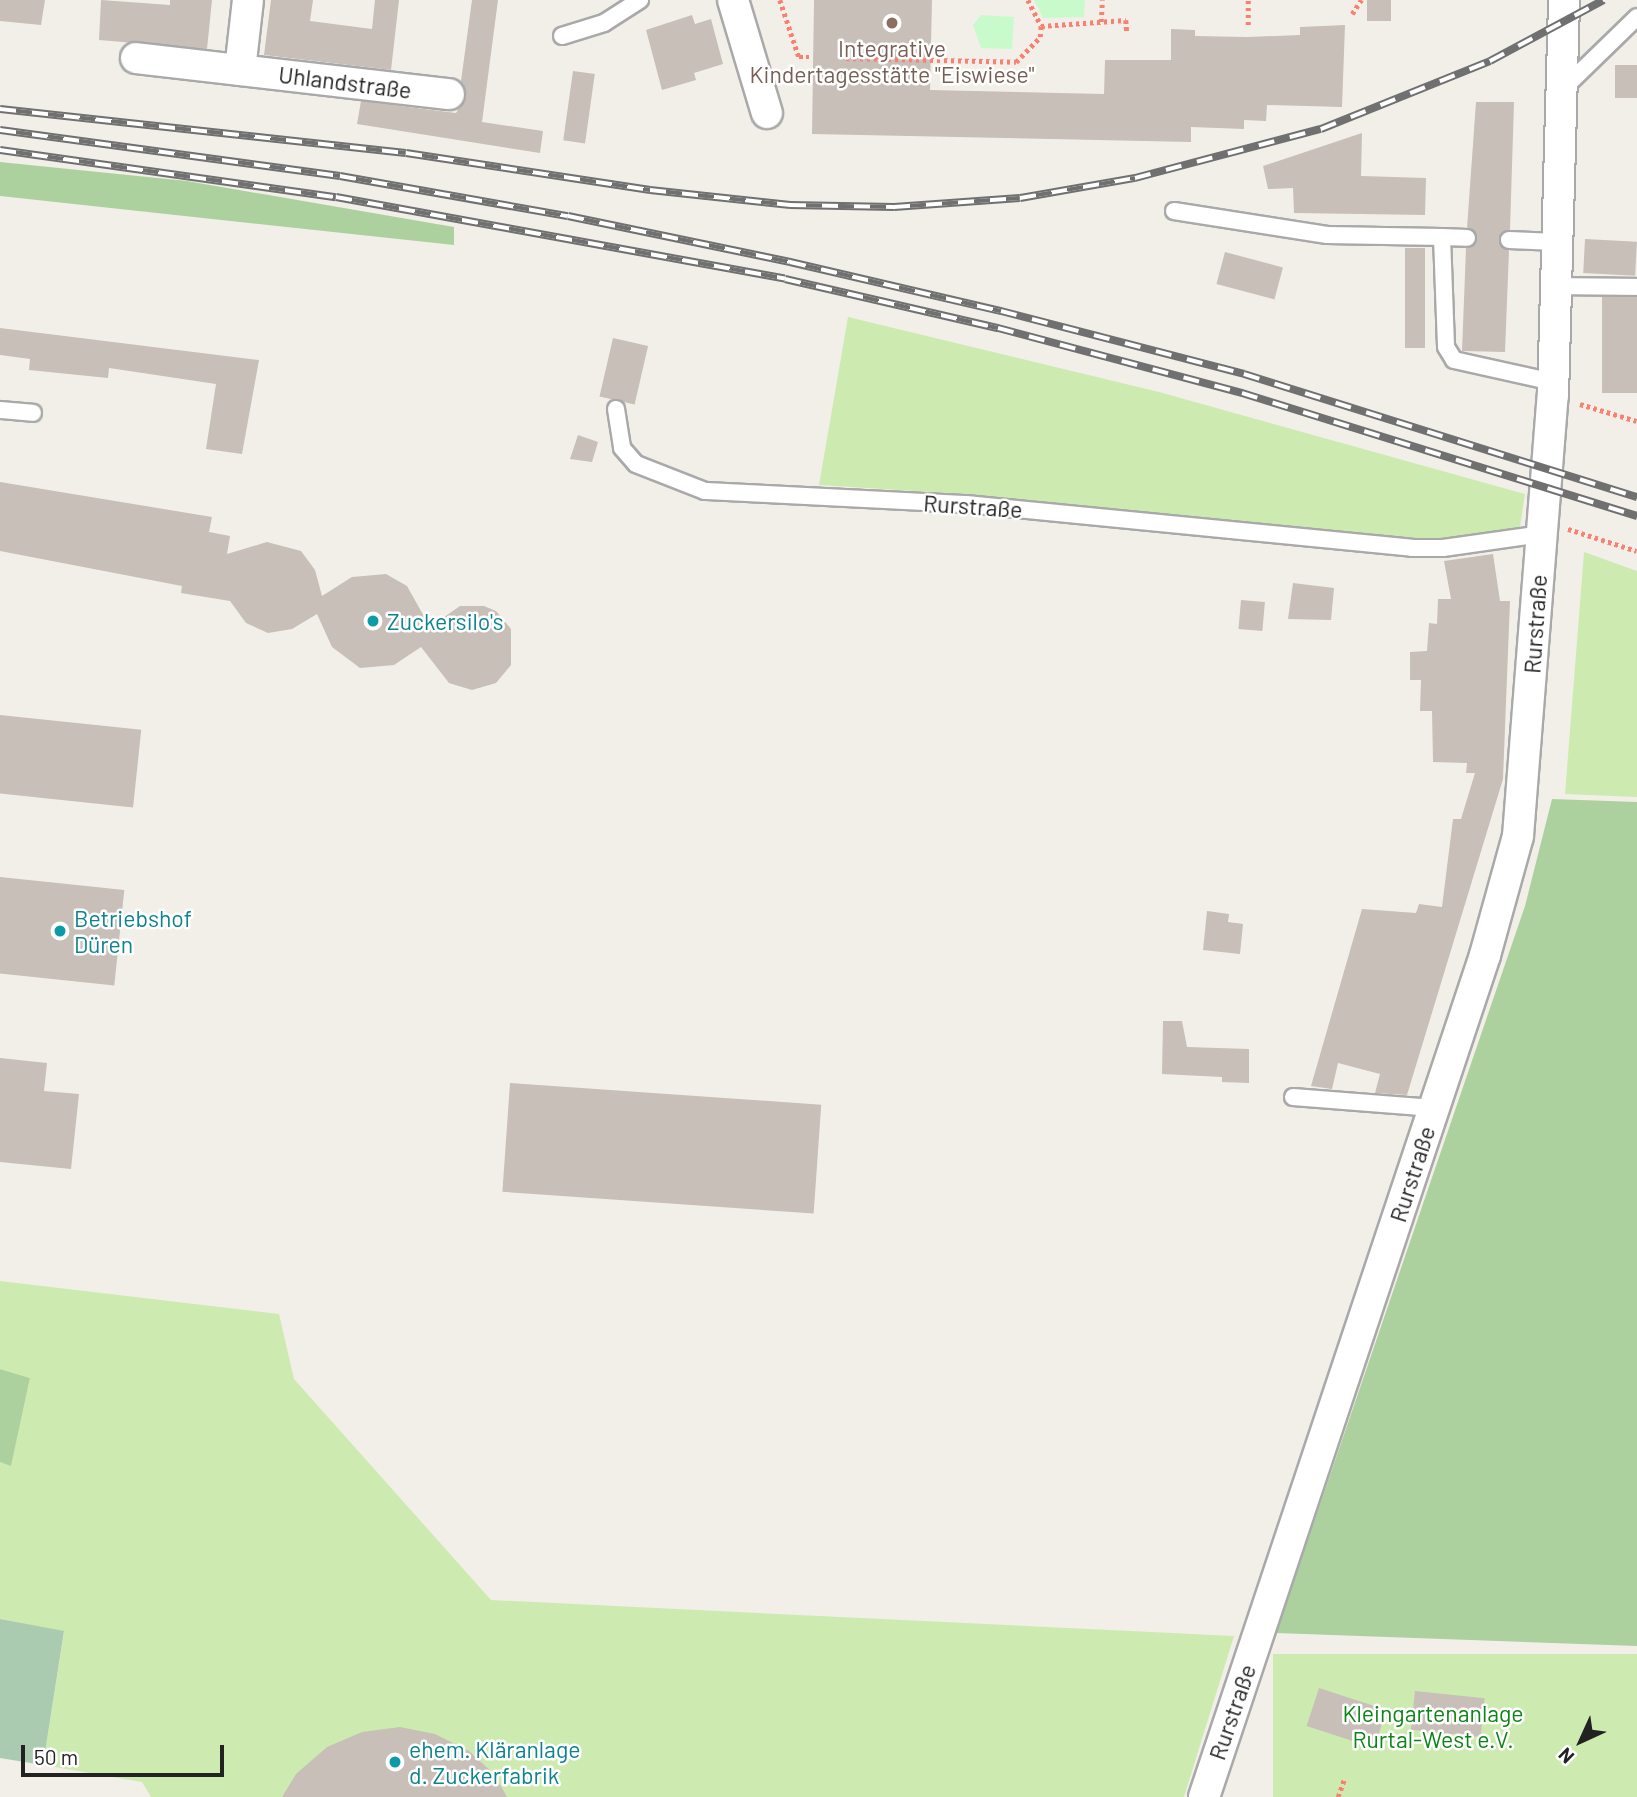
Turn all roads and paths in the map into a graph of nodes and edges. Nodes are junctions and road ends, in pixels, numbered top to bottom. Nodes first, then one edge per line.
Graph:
1 (248, 0) edge
2 (640, 0) edge
3 (733, 0) edge
4 (780, 0) edge
5 (1028, 0) edge
6 (1102, 0) edge
7 (1248, 0) edge
8 (1361, 0) edge
9 (1564, 0) edge
10 (1352, 15) dead end
11 (1637, 17) edge
12 (1101, 22) junction
13 (1248, 25) dead end
14 (1041, 26) junction
15 (1127, 33) dead end
16 (562, 36) dead end
17 (813, 57) dead end
18 (136, 58) dead end
19 (846, 58) dead end
20 (240, 70) junction
21 (1562, 91) junction
22 (449, 94) dead end
23 (768, 113) dead end
24 (1174, 211) dead end
25 (1441, 237) junction
26 (1467, 238) dead end
27 (1509, 240) dead end
28 (1558, 242) junction
29 (1556, 286) junction
30 (1637, 287) edge
31 (1553, 389) junction
32 (616, 409) dead end
33 (0, 410) edge
34 (33, 413) dead end
35 (1637, 421) edge
36 (1542, 527) junction
37 (1637, 551) edge
38 (1293, 1097) dead end
39 (1434, 1108) junction
40 (1344, 1780) dead end
41 (1204, 1797) edge
42 (1338, 1797) edge

1 - 20 street
2 - 16 lane
3 - 23 street
4 - 17 path
5 - 14 path
6 - 12 path
7 - 13 path
8 - 10 path
9 - 21 street, Rurstraße
11 - 21 lane
12 - 14 path
12 - 15 path
14 - 19 path
18 - 20 street, Uhlandstraße
20 - 22 street, Uhlandstraße
21 - 28 street, Rurstraße
24 - 25 lane
25 - 26 lane
25 - 31 lane
27 - 28 lane
28 - 29 street, Rurstraße
29 - 30 lane
29 - 31 street, Rurstraße
31 - 35 path
31 - 36 street, Rurstraße
32 - 36 lane, Rurstraße
33 - 34 lane
36 - 37 path
36 - 39 street, Rurstraße
38 - 39 lane
39 - 41 street, Rurstraße
40 - 42 path

